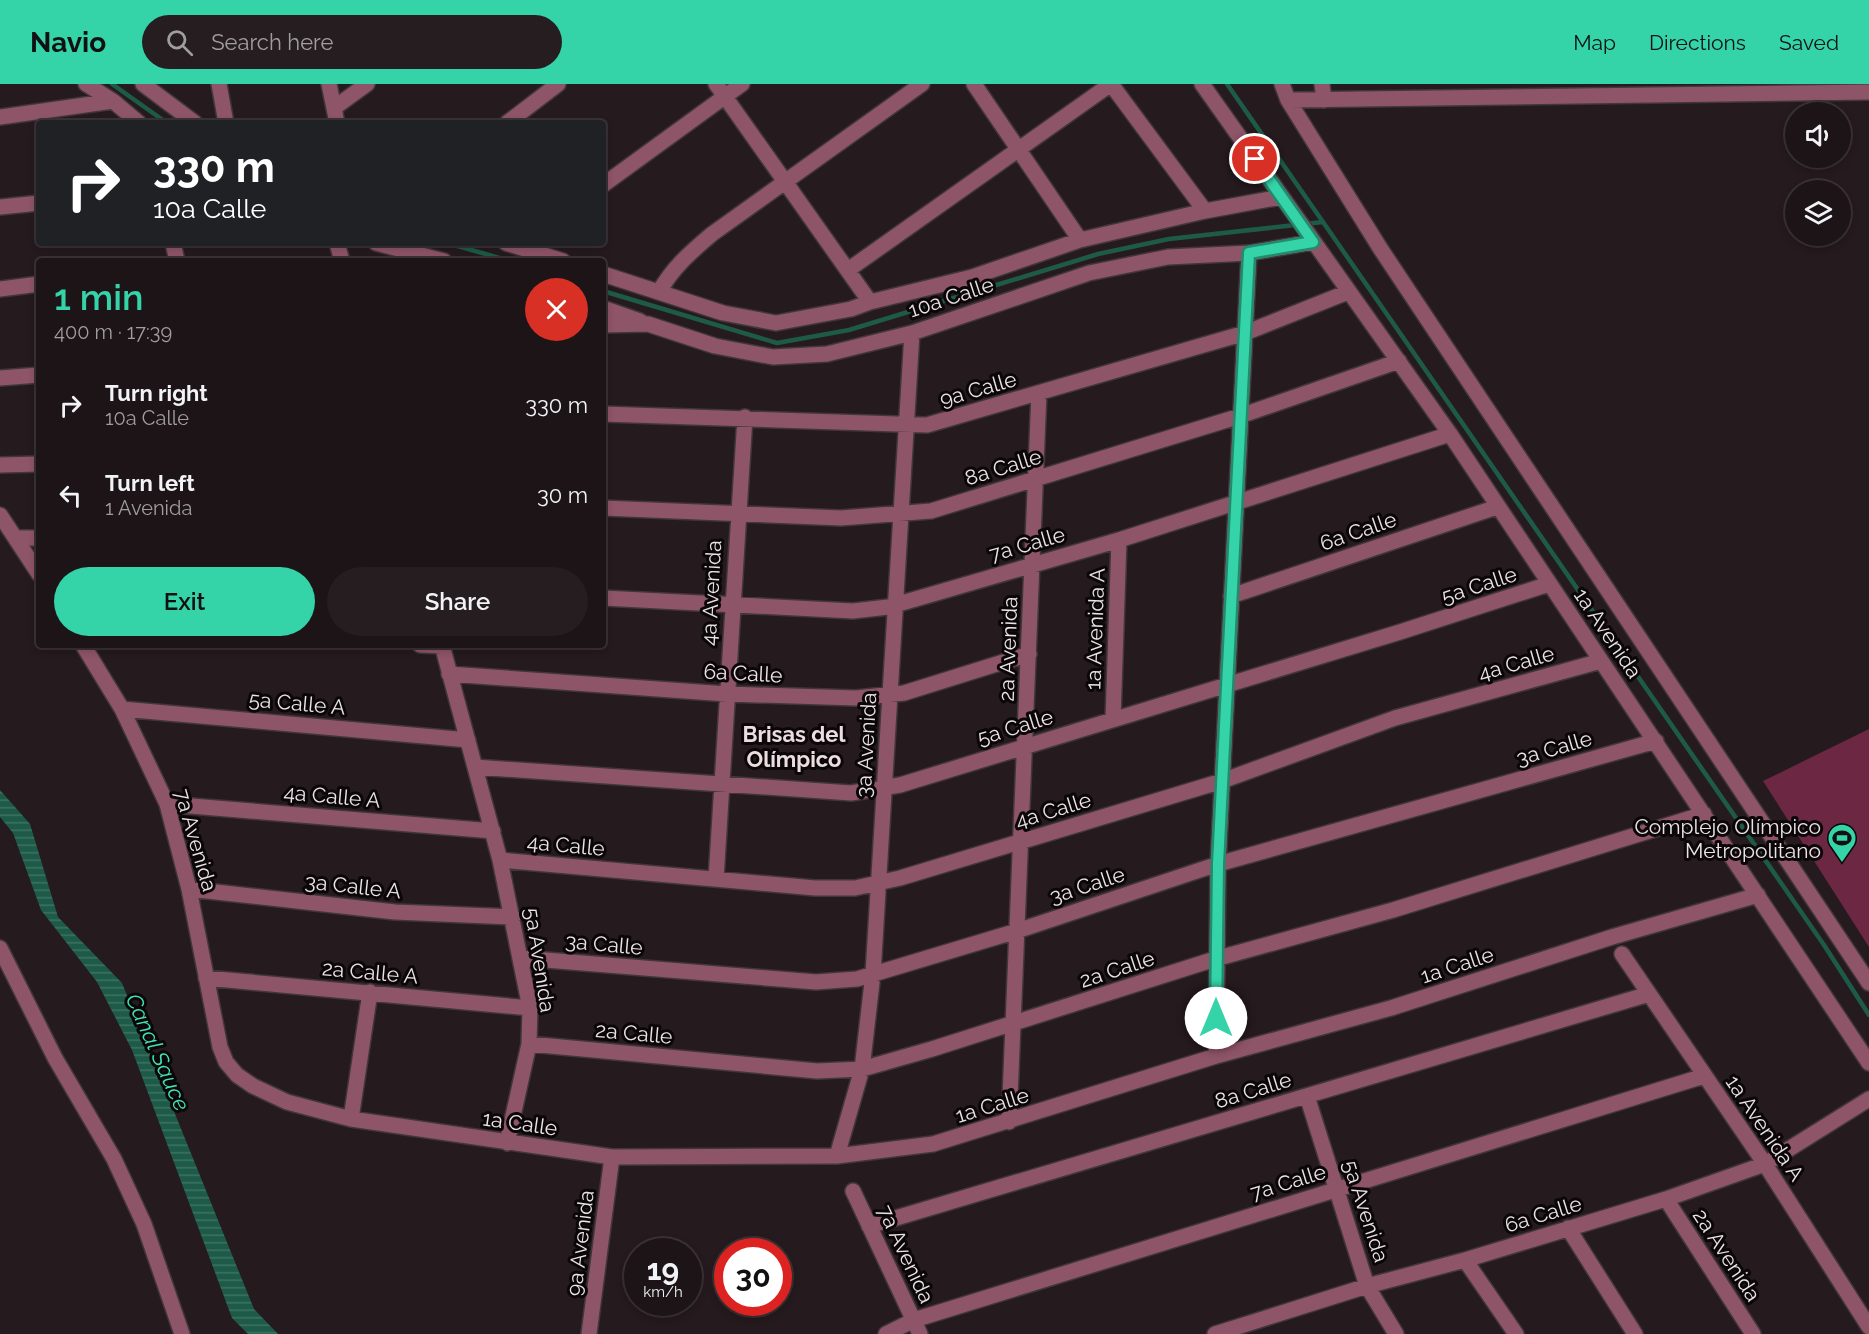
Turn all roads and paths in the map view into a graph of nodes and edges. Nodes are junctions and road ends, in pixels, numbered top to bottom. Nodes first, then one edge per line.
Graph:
1 (86, 84) edge
2 (143, 84) edge
3 (219, 84) edge
4 (329, 84) edge
5 (367, 84) edge
6 (558, 84) edge
7 (741, 84) edge
8 (922, 84) edge
9 (975, 84) edge
10 (1111, 84) edge
11 (1202, 84) edge
12 (1282, 84) edge
13 (1322, 84) edge
14 (1836, 88) edge
15 (1677, 89) edge
16 (1735, 89) edge
17 (1793, 89) edge
18 (721, 90) edge
19 (1557, 90) edge
20 (1620, 90) edge
21 (1380, 91) edge
22 (1440, 91) edge
23 (1495, 91) edge
24 (1869, 92) edge
25 (1288, 100) junction
26 (1324, 100) junction
27 (113, 101) junction
28 (336, 116) edge
29 (0, 117) edge
30 (135, 120) edge
31 (191, 120) edge
32 (225, 120) edge
33 (511, 120) edge
34 (1020, 148) junction
35 (786, 182) junction
36 (606, 183) edge
37 (1281, 197) junction
38 (36, 203) edge
39 (0, 207) edge
40 (1204, 211) junction
41 (1309, 237) junction
42 (1080, 240) junction
43 (387, 246) edge
44 (522, 246) edge
45 (1249, 253) junction
46 (433, 258) edge
47 (555, 258) edge
48 (848, 270) junction
49 (606, 275) edge
50 (36, 284) edge
51 (0, 288) edge
52 (659, 292) junction
53 (1348, 292) junction
54 (870, 302) junction
55 (606, 309) edge
56 (648, 324) junction
57 (606, 325) edge
58 (912, 333) junction
59 (1245, 333) junction
60 (1399, 361) junction
61 (36, 375) edge
62 (0, 378) edge
63 (1040, 393) junction
64 (606, 414) edge
65 (1240, 416) junction
66 (745, 417) junction
67 (906, 426) junction
68 (1450, 434) junction
69 (36, 464) edge
70 (0, 465) edge
71 (1036, 479) junction
72 (1236, 503) junction
73 (1497, 507) junction
74 (606, 508) edge
75 (737, 514) junction
76 (0, 515) edge
77 (901, 515) junction
78 (16, 538) junction
79 (36, 538) edge
80 (1119, 540) junction
81 (1032, 564) junction
82 (36, 569) edge
83 (1549, 584) junction
84 (1231, 596) junction
85 (606, 598) edge
86 (732, 605) junction
87 (895, 605) junction
88 (85, 648) edge
89 (442, 648) edge
90 (1029, 654) junction
91 (1601, 661) junction
92 (449, 674) junction
93 (1227, 685) junction
94 (727, 694) junction
95 (890, 695) junction
96 (122, 709) junction
97 (1113, 719) junction
98 (468, 740) junction
99 (1656, 741) junction
100 (1025, 746) junction
101 (475, 767) junction
102 (1222, 781) junction
103 (722, 784) junction
104 (884, 788) junction
105 (167, 804) junction
106 (1704, 814) junction
107 (493, 831) junction
108 (1021, 842) junction
109 (500, 860) junction
110 (1218, 864) junction
111 (716, 879) junction
112 (878, 883) junction
113 (189, 888) junction
114 (1758, 895) junction
115 (513, 917) junction
116 (1017, 931) junction
117 (0, 948) edge
118 (1622, 954) dead end
119 (521, 958) junction
120 (1215, 960) junction
121 (873, 974) junction
122 (206, 978) junction
123 (1869, 983) edge
124 (370, 992) junction
125 (1649, 994) junction
126 (530, 1008) junction
127 (1013, 1024) junction
128 (529, 1044) junction
129 (1216, 1056) junction
130 (226, 1062) joint
131 (1869, 1063) edge
132 (862, 1069) junction
133 (1704, 1076) junction
134 (1307, 1096) junction
135 (1869, 1099) edge
136 (351, 1119) junction
137 (1009, 1122) junction
138 (507, 1143) junction
139 (837, 1156) junction
140 (612, 1157) junction
141 (1765, 1164) junction
142 (1336, 1189) junction
143 (854, 1191) dead end
144 (1666, 1199) junction
145 (870, 1226) junction
146 (1568, 1228) junction
147 (1465, 1260) junction
148 (1367, 1286) junction
149 (917, 1327) edge
150 (1869, 1328) edge
151 (182, 1334) edge
152 (589, 1334) edge
153 (886, 1334) edge
154 (1215, 1334) edge
155 (1396, 1334) edge
156 (1516, 1334) edge
157 (1635, 1334) edge
158 (1753, 1334) edge

1 - 27 street
2 - 31 street
3 - 32 street
4 - 28 street
5 - 28 street
6 - 33 street
7 - 18 street
8 - 35 street
9 - 34 street
10 - 34 street
10 - 40 street
11 - 37 street, 1a Avenida
12 - 25 street
13 - 26 street
14 - 17 street
14 - 24 street
15 - 16 street
15 - 20 street
16 - 17 street
18 - 35 street
18 - 36 street
19 - 20 street
19 - 23 street
21 - 22 street
21 - 26 street
22 - 23 street
25 - 26 street
25 - 123 street
27 - 29 street
27 - 30 street
34 - 42 street
34 - 48 street
35 - 48 street
35 - 52 street
37 - 40 street
37 - 41 street, 1a Avenida
38 - 39 street
40 - 42 street
41 - 45 street, 10a Calle
41 - 53 street, 1a Avenida
42 - 54 street
43 - 46 street
44 - 47 street
45 - 58 street, 10a Calle
45 - 59 street
48 - 54 street
49 - 52 street
50 - 51 street
52 - 54 street
53 - 59 street, 9a Calle
53 - 60 street, 1a Avenida
55 - 56 street
56 - 57 street, 10a Calle
56 - 58 street, 10a Calle
58 - 67 street, 3a Avenida
59 - 63 street, 9a Calle
59 - 65 street
60 - 65 street, 8a Calle
60 - 68 street, 1a Avenida
61 - 62 street
63 - 67 street, 9a Calle
63 - 71 street, 2a Avenida
64 - 66 street, 9a Calle
65 - 71 street, 8a Calle
65 - 72 street
66 - 67 street, 9a Calle
66 - 75 street, 4a Avenida
67 - 77 street, 3a Avenida
68 - 72 street, 7a Calle
68 - 73 street, 1a Avenida
69 - 70 street
71 - 77 street, 8a Calle
71 - 81 street, 2a Avenida
72 - 80 street, 7a Calle
72 - 84 street
73 - 83 street, 1a Avenida
73 - 84 street, 6a Calle
74 - 75 street, 8a Calle
75 - 77 street, 8a Calle
75 - 86 street, 4a Avenida
76 - 78 street
77 - 87 street, 3a Avenida
78 - 79 street
78 - 82 street
80 - 81 street, 7a Calle
80 - 97 street, 1a Avenida A
81 - 87 street, 7a Calle
81 - 90 street, 2a Avenida
83 - 91 street, 1a Avenida
83 - 93 street, 5a Calle
84 - 93 street
85 - 86 street, 7a Calle
86 - 87 street, 7a Calle
86 - 94 street, 4a Avenida
87 - 95 street, 3a Avenida
88 - 96 street, 7a Avenida
89 - 92 street, 5a Avenida
90 - 95 street, 6a Calle
90 - 100 street, 2a Avenida
91 - 99 street, 1a Avenida
91 - 102 street, 4a Calle
92 - 94 street, 6a Calle
92 - 98 street, 5a Avenida
93 - 97 street, 5a Calle
93 - 102 street
94 - 95 street, 6a Calle
94 - 103 street, 4a Avenida
95 - 104 street, 3a Avenida
96 - 98 street, 5a Calle A
96 - 105 street, 7a Avenida
97 - 100 street, 5a Calle
98 - 101 street, 5a Avenida
99 - 106 street, 1a Avenida
99 - 110 street, 3a Calle
100 - 104 street, 5a Calle
100 - 108 street, 2a Avenida
101 - 103 street, 5a Calle
101 - 107 street, 5a Avenida
102 - 108 street, 4a Calle
102 - 110 street
103 - 104 street, 5a Calle
103 - 111 street, 4a Avenida
104 - 112 street, 3a Avenida
105 - 107 street, 4a Calle A
105 - 113 street, 7a Avenida
106 - 114 street, 1a Avenida
106 - 120 street, 2a Calle
107 - 109 street, 5a Avenida
108 - 112 street, 4a Calle
108 - 116 street, 2a Avenida
109 - 111 street, 4a Calle
109 - 115 street, 5a Avenida
110 - 116 street, 3a Calle
110 - 120 street
111 - 112 street, 4a Calle
112 - 121 street, 3a Avenida
113 - 115 street, 3a Calle A
113 - 122 street, 7a Avenida
114 - 129 street, 1a Calle
114 - 131 street, 1a Avenida
115 - 119 street, 5a Avenida
116 - 121 street, 3a Calle
116 - 127 street, 2a Avenida
117 - 151 street
118 - 125 street, 1a Avenida A
119 - 121 street, 3a Calle
119 - 126 street, 5a Avenida
120 - 127 street, 2a Calle
120 - 129 street
121 - 132 street, 3a Avenida
122 - 124 street, 2a Calle A
122 - 130 street, 7a Avenida
124 - 126 street, 2a Calle A
124 - 136 street
125 - 133 street, 1a Avenida A
125 - 134 street, 8a Calle
126 - 128 street, 5a Avenida
127 - 132 street, 2a Calle
127 - 137 street, 2a Avenida
128 - 132 street, 2a Calle
128 - 138 street, 5a Avenida
129 - 137 street, 1a Calle
130 - 136 street, 1a Calle
132 - 139 street, 3a Avenida
133 - 141 street, 1a Avenida A
133 - 142 street, 7a Calle
134 - 142 street, 5a Avenida
134 - 145 street, 8a Calle
135 - 141 street, 6a Calle
136 - 138 street, 1a Calle
137 - 139 street, 1a Calle
138 - 140 street, 1a Calle
139 - 140 street, 1a Calle
140 - 152 street, 9a Avenida
141 - 144 street, 6a Calle
141 - 150 street, 1a Avenida A
142 - 148 street, 5a Avenida
142 - 149 street, 7a Calle
143 - 145 street, 7a Avenida
144 - 146 street, 6a Calle
144 - 158 street, 2a Avenida
145 - 149 street, 7a Avenida
146 - 147 street, 6a Calle
146 - 157 street
147 - 148 street, 6a Calle
147 - 156 street
148 - 154 street, 6a Calle
148 - 155 street, 5a Avenida
149 - 153 street, 7a Calle

